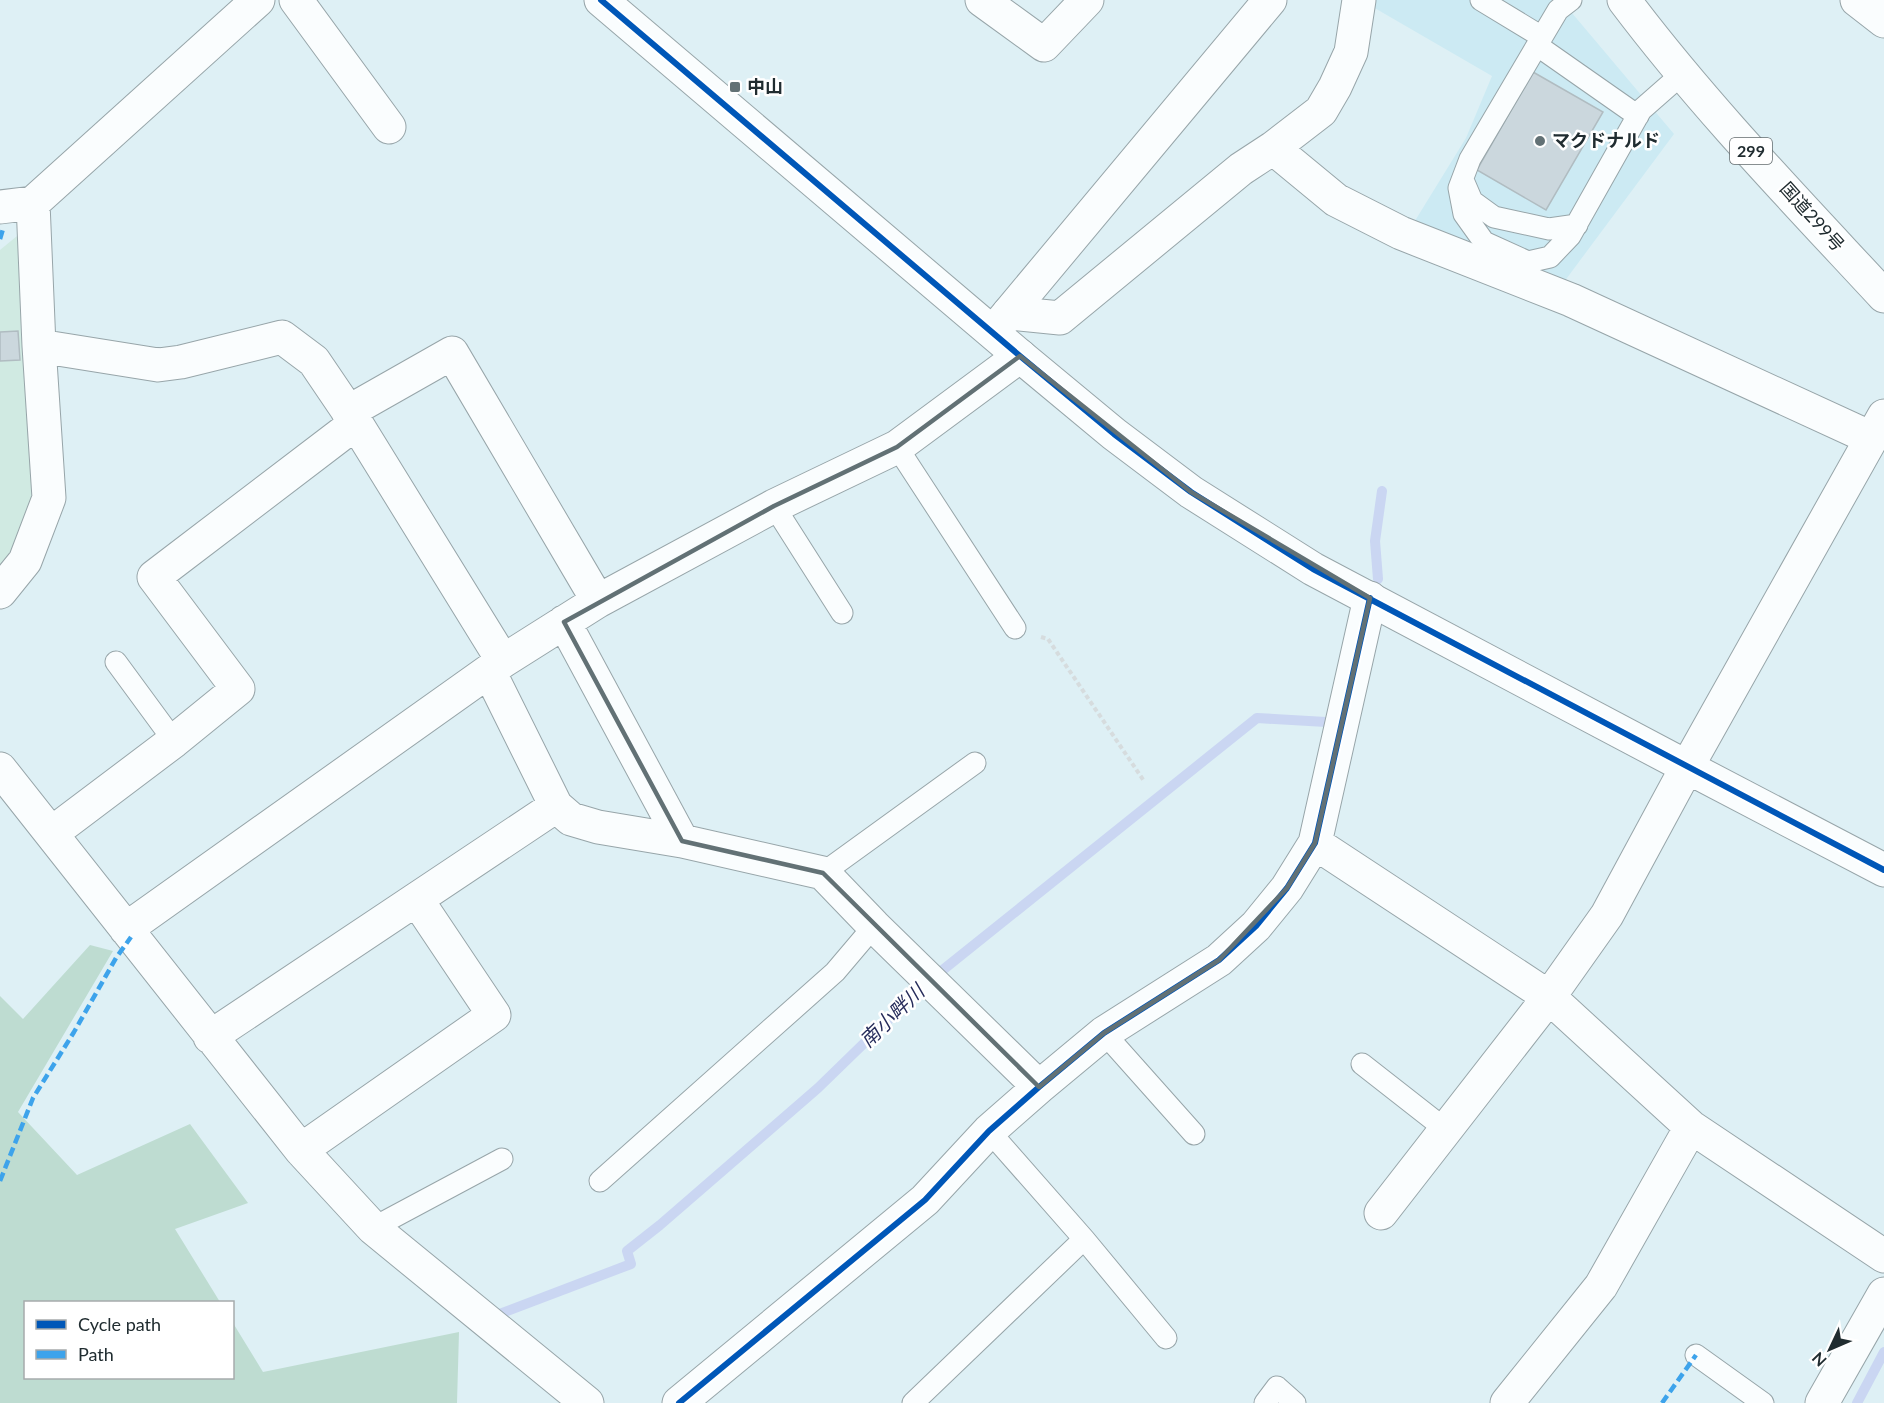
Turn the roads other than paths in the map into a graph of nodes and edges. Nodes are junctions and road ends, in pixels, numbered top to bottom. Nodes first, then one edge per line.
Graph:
1 (258, 0) edge
2 (296, 0) edge
3 (601, 0) edge
4 (982, 0) edge
5 (1087, 0) edge
6 (1270, 0) edge
7 (1359, 0) edge
8 (1481, 0) edge
9 (1571, 0) edge
10 (1624, 0) edge
11 (1857, 0) edge
12 (1884, 21) edge
13 (1540, 42) junction
14 (1682, 74) junction
15 (1638, 116) junction
16 (388, 128) dead end
17 (1273, 148) junction
18 (1462, 179) junction
19 (33, 203) junction
20 (0, 207) edge
21 (1577, 225) junction
22 (1884, 296) edge
23 (1001, 323) junction
24 (39, 346) junction
25 (1020, 356) junction
26 (352, 418) junction
27 (1877, 427) edge
28 (897, 447) junction
29 (774, 506) junction
30 (0, 592) edge
31 (1370, 598) junction
32 (598, 601) junction
33 (842, 613) dead end
34 (564, 622) junction
35 (1015, 628) road end
36 (116, 662) dead end
37 (496, 666) junction
38 (174, 741) junction
39 (975, 764) dead end
40 (1687, 767) junction
41 (0, 769) edge
42 (556, 806) junction
43 (52, 833) junction
44 (682, 841) junction
45 (1315, 843) junction
46 (1884, 870) edge
47 (824, 873) junction
48 (417, 900) junction
49 (874, 926) junction
50 (126, 928) junction
51 (1549, 997) junction
52 (1104, 1033) junction
53 (210, 1037) junction
54 (1362, 1064) dead end
55 (1039, 1087) junction
56 (1691, 1126) junction
57 (1444, 1129) junction
58 (989, 1131) junction
59 (1194, 1134) dead end
60 (301, 1150) junction
61 (502, 1158) dead end
62 (600, 1181) dead end
63 (1381, 1213) dead end
64 (373, 1228) junction
65 (1084, 1239) junction
66 (1884, 1256) edge
67 (1884, 1294) edge
68 (1166, 1338) dead end
69 (1696, 1355) dead end
70 (587, 1403) edge
71 (679, 1403) edge
72 (913, 1403) edge
73 (1265, 1403) edge
74 (1295, 1403) edge
75 (1507, 1403) edge
76 (1762, 1403) edge
77 (1822, 1403) edge

1 - 19 main road
2 - 16 main road
3 - 23 main road
4 - 5 main road
6 - 23 main road
7 - 17 main road
8 - 13 lane
9 - 13 lane
10 - 14 main road, 国道299号 / 299
11 - 12 main road
13 - 15 lane
13 - 18 lane
14 - 15 lane
14 - 22 main road, 国道299号 / 299
15 - 21 lane
17 - 23 main road
17 - 27 main road
18 - 21 lane
18 - 21 lane
19 - 20 main road
19 - 24 main road
23 - 25 main road
24 - 26 main road
24 - 30 main road
25 - 28 main road
25 - 31 main road
26 - 32 main road
26 - 37 main road
26 - 38 main road
27 - 40 main road
28 - 29 main road
28 - 35 lane
29 - 32 main road
29 - 33 lane
31 - 40 main road
31 - 45 main road
32 - 34 main road
34 - 37 main road
34 - 44 main road
36 - 38 lane
37 - 42 main road
37 - 50 main road
38 - 43 main road
39 - 47 lane
40 - 46 main road
40 - 51 main road
41 - 43 main road
42 - 44 main road
42 - 48 main road
43 - 50 main road
44 - 47 main road
45 - 51 main road
45 - 52 main road
47 - 49 main road
48 - 53 main road
48 - 60 main road
49 - 55 main road
49 - 62 lane
50 - 53 main road
51 - 56 main road
51 - 57 main road
52 - 55 main road
52 - 59 lane
53 - 60 main road
54 - 57 lane
55 - 58 main road
56 - 66 main road
56 - 75 main road
57 - 63 main road
58 - 65 lane
58 - 71 main road
60 - 64 main road
61 - 64 lane
64 - 70 main road
65 - 68 lane
65 - 72 lane
67 - 77 main road
69 - 76 lane
73 - 74 lane

